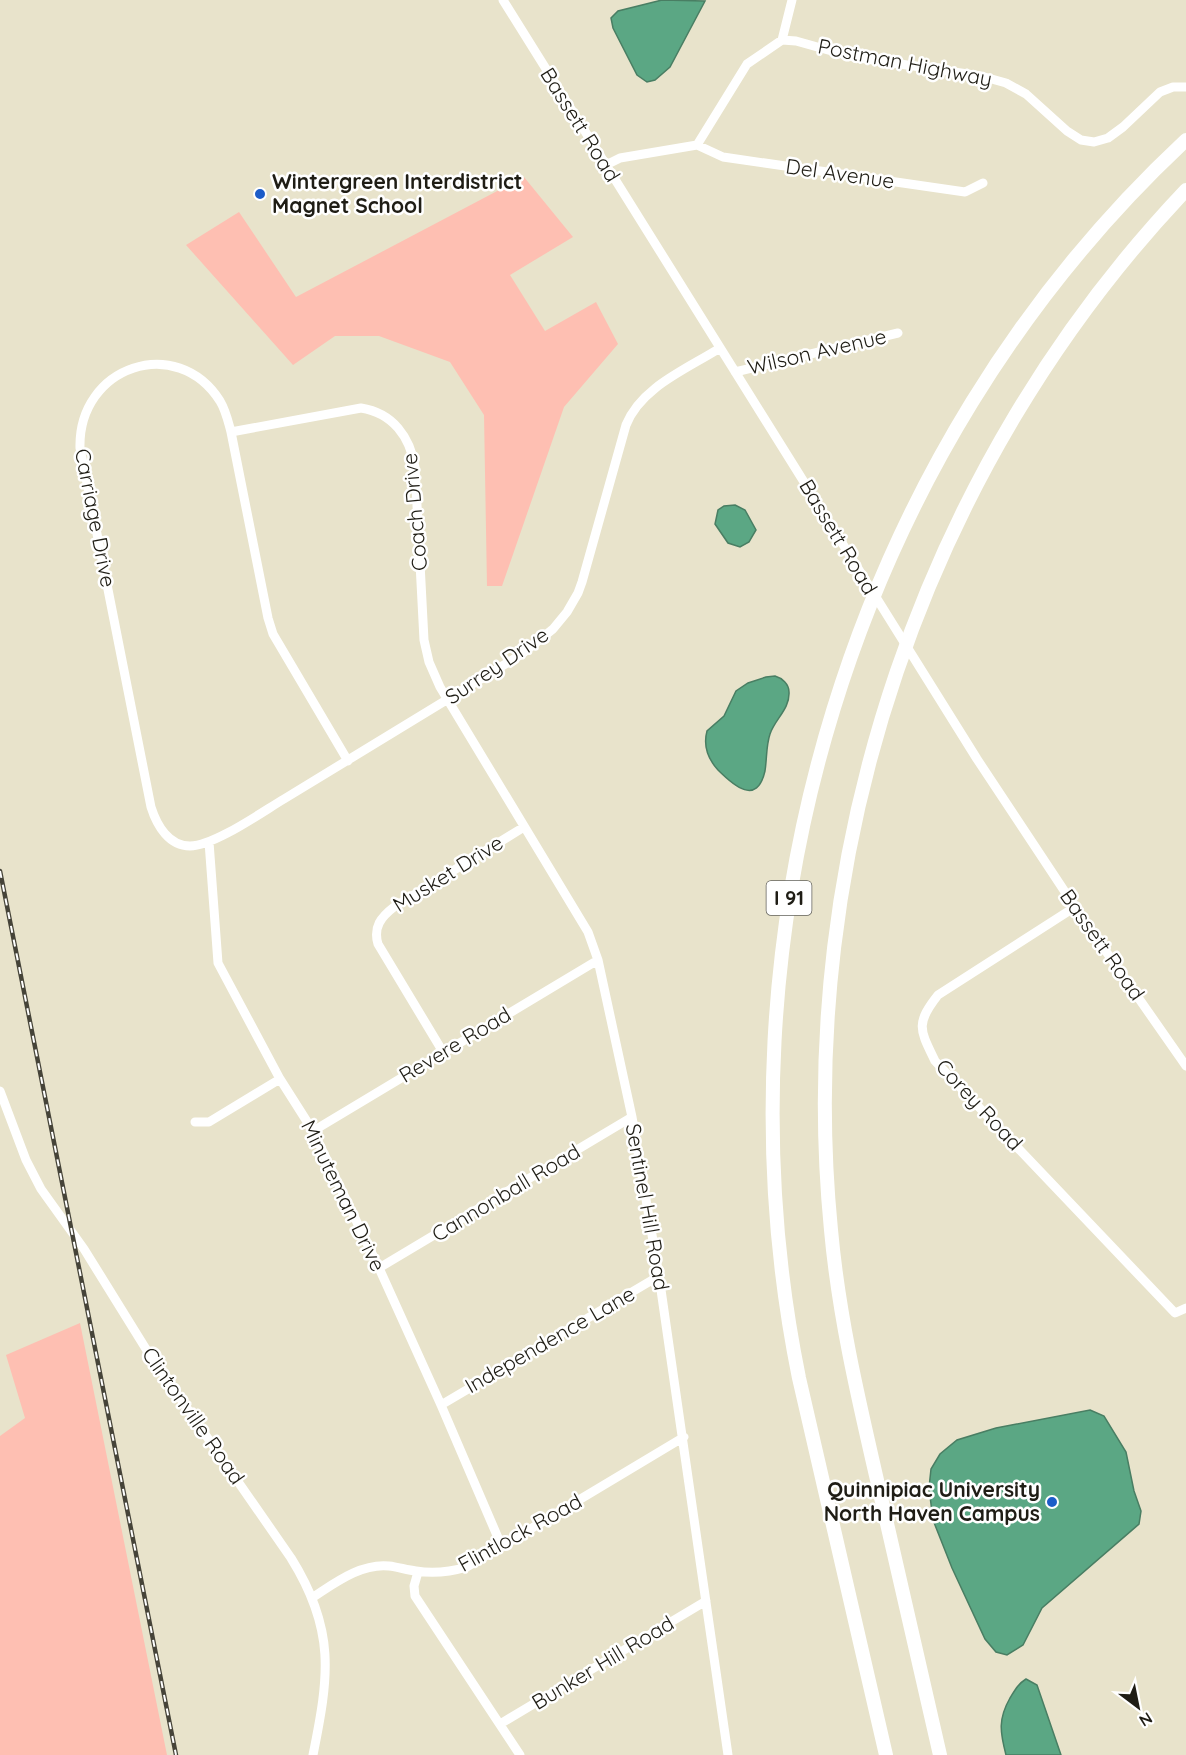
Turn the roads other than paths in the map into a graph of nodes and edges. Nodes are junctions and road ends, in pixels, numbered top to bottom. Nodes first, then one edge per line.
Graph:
1 (502, 0) edge
2 (792, 0) edge
3 (782, 40) junction
4 (1186, 87) edge
5 (1185, 141) edge
6 (697, 145) junction
7 (606, 165) junction
8 (983, 183) dead end
9 (1185, 191) edge
10 (898, 333) dead end
11 (720, 348) junction
12 (735, 372) junction
13 (231, 432) junction
14 (448, 699) junction
15 (348, 760) junction
16 (524, 827) junction
17 (209, 842) junction
18 (1075, 907) junction
19 (598, 960) junction
20 (443, 1052) junction
21 (1186, 1066) edge
22 (280, 1079) junction
23 (0, 1091) edge
24 (632, 1117) junction
25 (195, 1122) dead end
26 (313, 1131) junction
27 (379, 1268) junction
28 (659, 1276) junction
29 (1186, 1308) edge
30 (441, 1405) junction
31 (684, 1437) junction
32 (502, 1547) junction
33 (418, 1572) junction
34 (313, 1597) junction
35 (706, 1601) junction
36 (500, 1725) junction
37 (313, 1755) edge
38 (520, 1755) edge
39 (728, 1755) edge
40 (886, 1755) edge
41 (940, 1755) edge

1 - 7 street, Bassett Road
2 - 3 street
3 - 4 street, Postman Highway
3 - 6 street
5 - 40 highway, I 91
6 - 7 street
6 - 8 street, Del Avenue
7 - 11 street, Bassett Road
9 - 41 highway, I 91
10 - 12 street, Wilson Avenue
11 - 12 street, Bassett Road
11 - 14 street, Surrey Drive
12 - 18 street, Bassett Road
13 - 14 street, Coach Drive
13 - 15 street, Carriage Drive
13 - 17 street, Carriage Drive
14 - 15 street, Surrey Drive
14 - 16 street, Sentinel Hill Road
15 - 17 street, Surrey Drive
16 - 19 street, Sentinel Hill Road
16 - 20 street, Musket Drive
17 - 22 street, Minuteman Drive
18 - 21 street, Bassett Road
18 - 29 street, Corey Road
19 - 20 street, Revere Road
19 - 24 street, Sentinel Hill Road
20 - 26 street, Revere Road
22 - 25 street
22 - 26 street, Minuteman Drive
23 - 34 street, Clintonville Road
24 - 27 street, Cannonball Road
24 - 28 street, Sentinel Hill Road
26 - 27 street, Minuteman Drive
27 - 30 street, Minuteman Drive
28 - 30 street, Independence Lane
28 - 31 street, Sentinel Hill Road
30 - 32 street, Minuteman Drive
31 - 32 street, Flintlock Road
31 - 35 street, Sentinel Hill Road
32 - 33 street, Flintlock Road
33 - 34 street, Flintlock Road
33 - 36 street
34 - 37 street, Clintonville Road
35 - 36 street, Bunker Hill Road
35 - 39 street, Sentinel Hill Road
36 - 38 street

